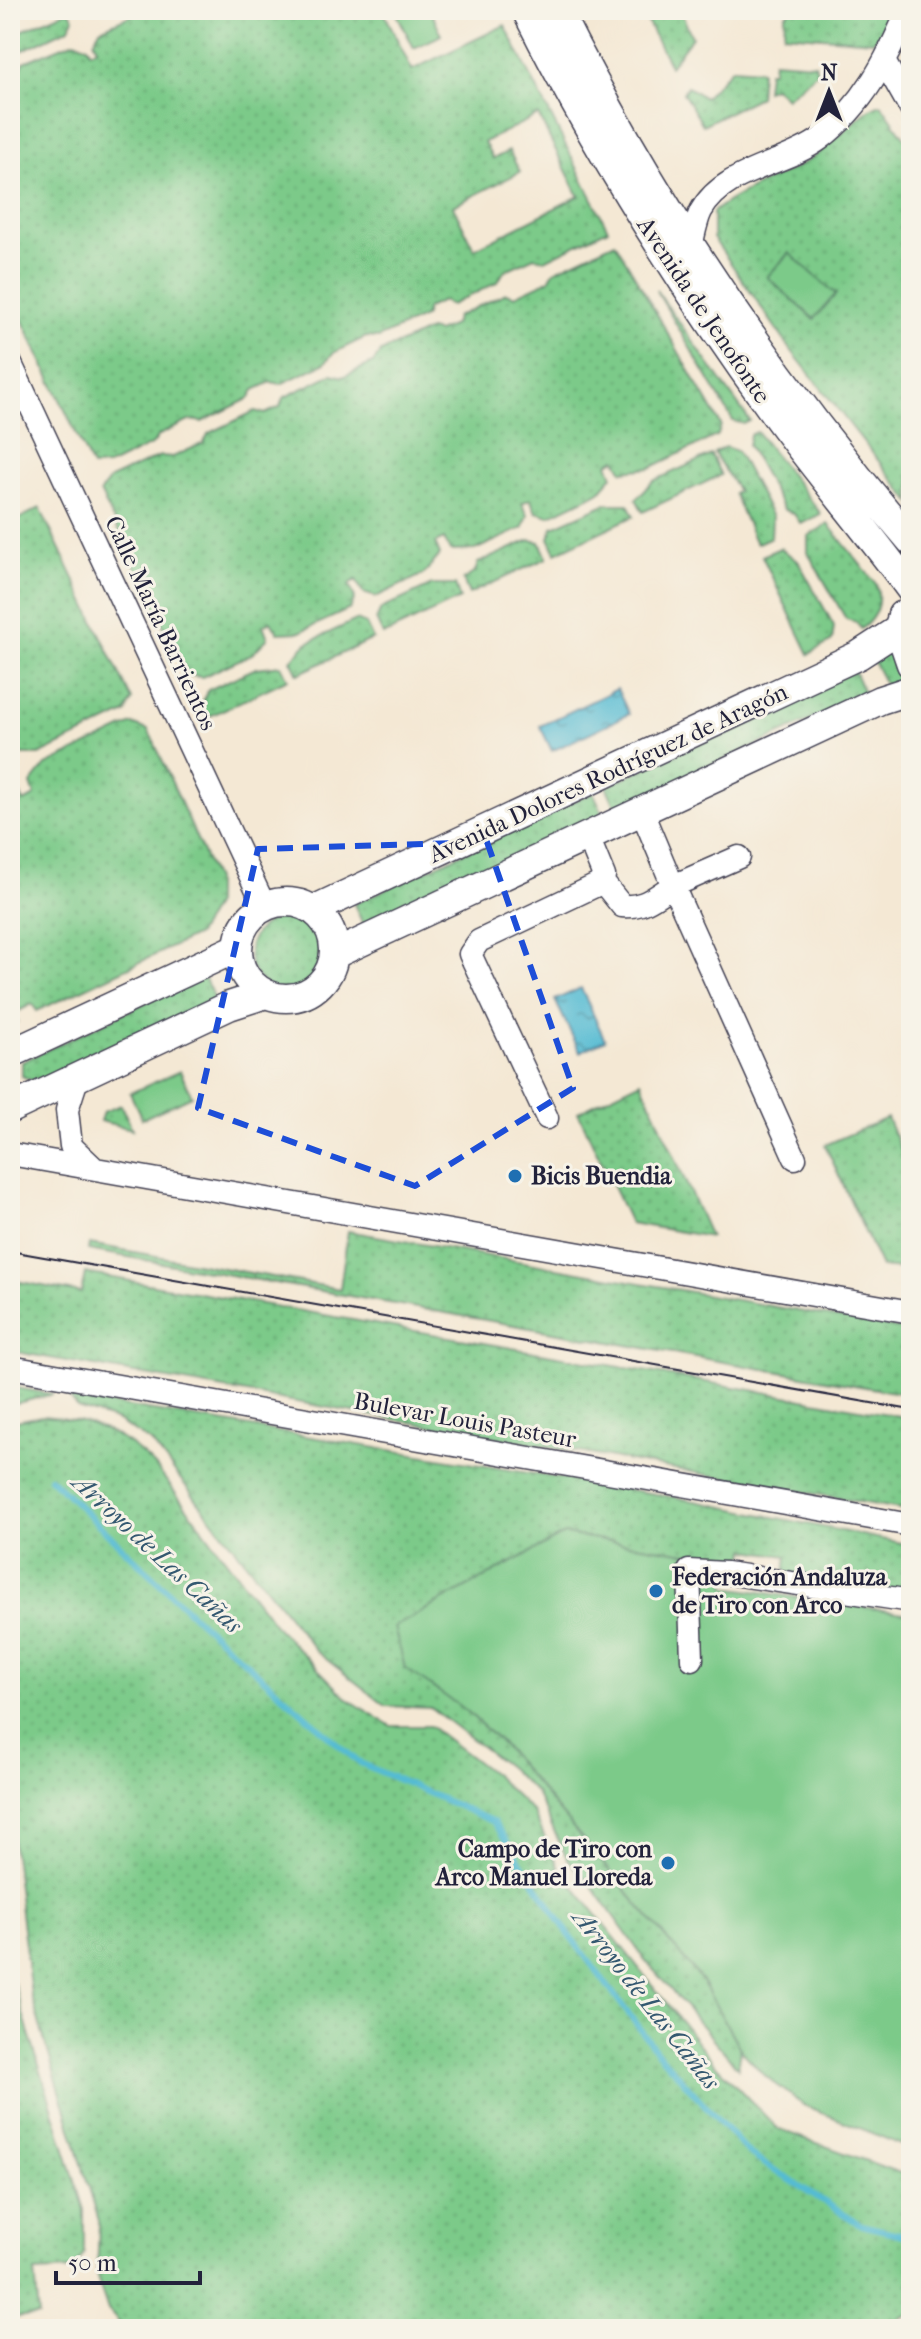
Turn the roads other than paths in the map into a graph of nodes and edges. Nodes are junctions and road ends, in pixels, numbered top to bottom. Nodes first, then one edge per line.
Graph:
1 (526, 10) edge
2 (557, 10) edge
3 (908, 10) edge
4 (885, 63) junction
5 (911, 109) edge
6 (691, 246) junction
7 (10, 362) edge
8 (911, 541) edge
9 (911, 590) edge
10 (911, 601) edge
11 (899, 629) junction
12 (911, 664) edge
13 (911, 690) edge
14 (642, 812) junction
15 (588, 837) junction
16 (739, 857) dead end
17 (601, 880) junction
18 (673, 886) junction
19 (265, 907) junction
20 (313, 910) junction
21 (237, 948) junction
22 (335, 954) junction
23 (266, 994) junction
24 (10, 1054) edge
25 (78, 1076) junction
26 (10, 1109) edge
27 (547, 1118) dead end
28 (10, 1154) edge
29 (795, 1158) dead end
30 (92, 1166) junction
31 (911, 1312) edge
32 (10, 1367) edge
33 (911, 1525) edge
34 (911, 1601) edge
35 (692, 1659) dead end

1 - 9 main road, Avenida de Jenofonte
2 - 6 main road, Avenida de Jenofonte
3 - 4 street
4 - 5 street
4 - 6 street
6 - 8 main road, Avenida de Jenofonte
7 - 19 street, Calle María Barrientos
10 - 11 main road
11 - 12 main road
11 - 20 main road, Avenida Dolores Rodríguez de Aragón
13 - 14 main road, Avenida Dolores Rodríguez de Aragón
14 - 15 main road, Avenida Dolores Rodríguez de Aragón
14 - 18 street
15 - 17 street
15 - 22 main road, Avenida Dolores Rodríguez de Aragón
16 - 18 street
17 - 18 street
17 - 27 street
18 - 29 street
19 - 20 main road
19 - 21 main road
20 - 22 main road
21 - 23 main road
21 - 24 main road
22 - 23 main road
23 - 25 main road
25 - 26 main road
25 - 30 street
28 - 30 street
30 - 31 street
32 - 33 street, Bulevar Louis Pasteur
34 - 35 street

